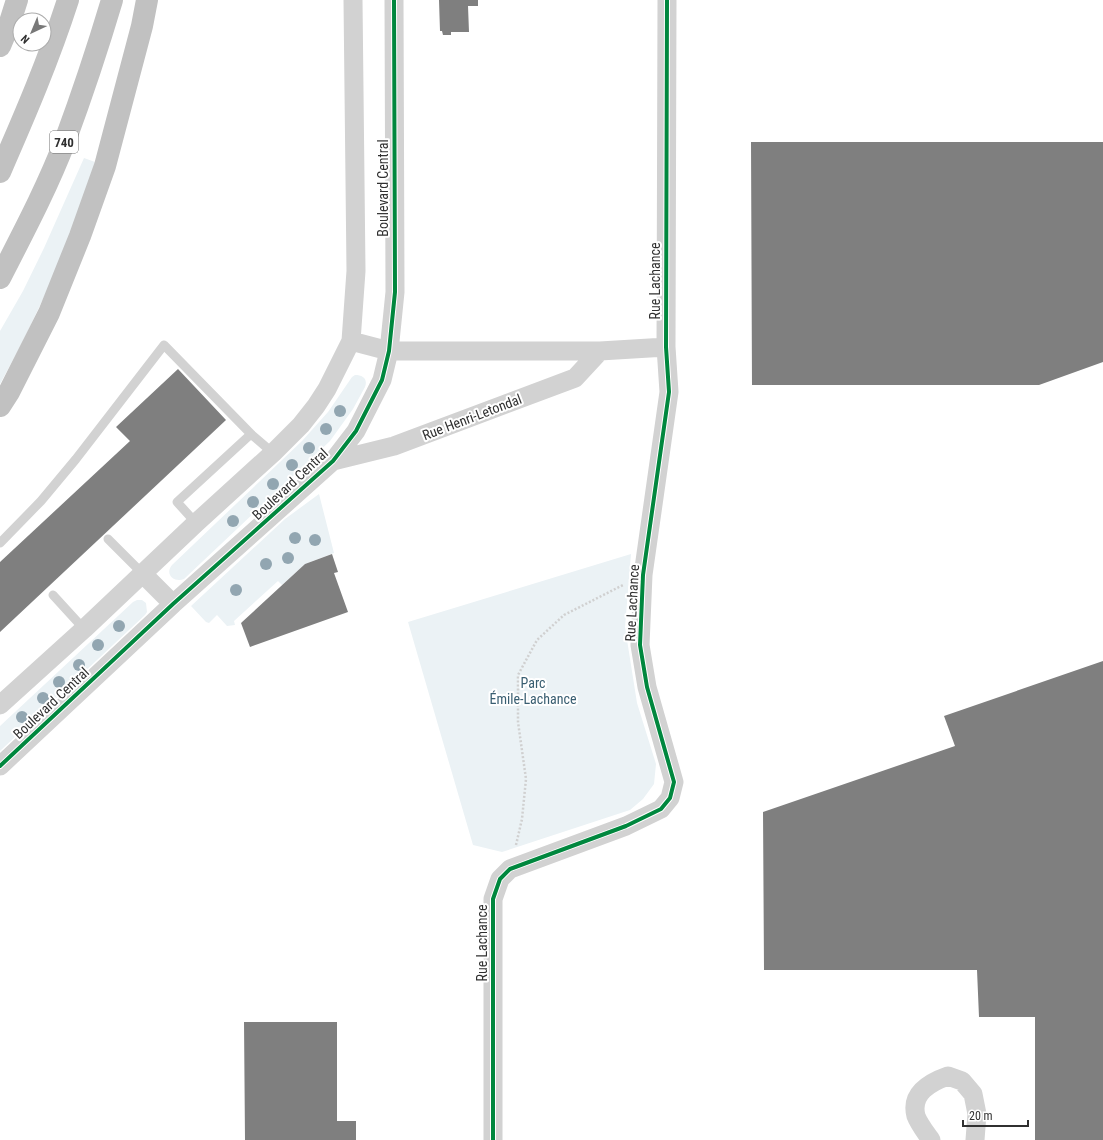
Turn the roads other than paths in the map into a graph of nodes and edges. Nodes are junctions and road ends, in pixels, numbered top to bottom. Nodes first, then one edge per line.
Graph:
1 (17, 0) edge
2 (68, 0) edge
3 (112, 0) edge
4 (147, 0) edge
5 (353, 0) edge
6 (394, 0) edge
7 (667, 0) edge
8 (0, 46) edge
9 (0, 172) edge
10 (0, 278) edge
11 (351, 341) junction
12 (666, 347) junction
13 (389, 351) junction
14 (600, 351) junction
15 (0, 406) edge
16 (252, 434) junction
17 (273, 453) junction
18 (333, 461) junction
19 (196, 523) junction
20 (108, 539) dead end
21 (0, 543) edge
22 (143, 574) junction
23 (53, 595) dead end
24 (173, 604) junction
25 (84, 629) junction
26 (1, 703) edge
27 (0, 766) edge
28 (493, 1140) edge
29 (931, 1140) edge
30 (975, 1140) edge

1 - 8 highway
2 - 9 highway
3 - 10 highway, 740
4 - 15 highway
5 - 11 street, Boulevard Central
6 - 13 street, Boulevard Central
7 - 12 street, Rue Lachance
11 - 13 street
11 - 17 street, Boulevard Central
12 - 14 street
12 - 28 street, Rue Lachance
13 - 14 street
13 - 18 street, Boulevard Central
14 - 18 street, Rue Henri-Letondal
16 - 17 lane
16 - 19 lane
16 - 21 lane
17 - 19 street, Boulevard Central
18 - 24 street, Boulevard Central
19 - 22 street, Boulevard Central
20 - 22 lane
22 - 24 street
22 - 25 street, Boulevard Central
23 - 25 lane
24 - 27 street, Boulevard Central
25 - 26 street, Boulevard Central
29 - 30 street

